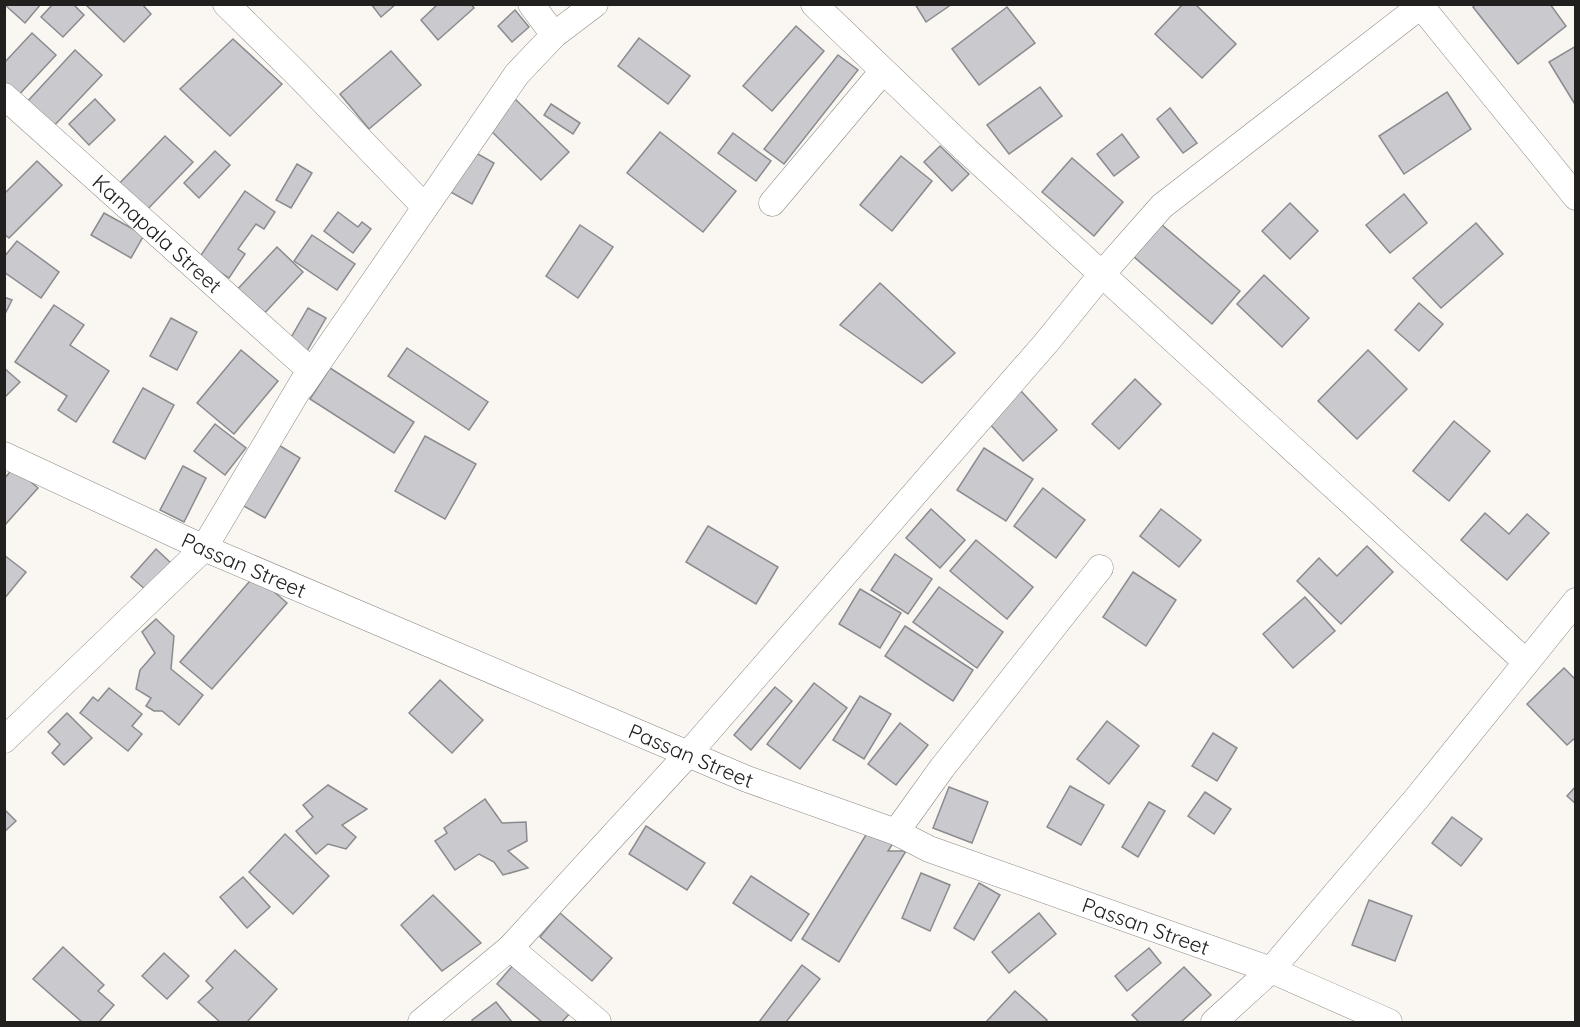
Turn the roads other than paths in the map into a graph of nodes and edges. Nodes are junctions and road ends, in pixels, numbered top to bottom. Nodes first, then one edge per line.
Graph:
1 (226, 4) edge
2 (531, 4) edge
3 (595, 4) edge
4 (814, 4) edge
5 (1422, 5) edge
6 (555, 35) junction
7 (882, 70) junction
8 (4, 96) edge
9 (1575, 197) edge
10 (772, 203) dead end
11 (425, 207) junction
12 (1102, 274) junction
13 (4, 455) edge
14 (210, 538) junction
15 (1100, 568) dead end
16 (1575, 601) edge
17 (1526, 662) junction
18 (4, 740) edge
19 (688, 754) junction
20 (896, 832) junction
21 (510, 948) junction
22 (1271, 970) junction
23 (421, 1023) edge
24 (598, 1023) edge
25 (1214, 1023) edge
26 (1389, 1023) edge

1 - 11 street
2 - 6 street
3 - 6 street
4 - 7 street
5 - 9 street
5 - 12 street
6 - 11 street
7 - 10 street
7 - 12 street
8 - 14 street, Kamapala Street
11 - 14 street
12 - 17 street
12 - 19 street
13 - 14 street, Passan Street
14 - 18 street
14 - 19 street, Passan Street
15 - 20 street
16 - 17 street
17 - 22 street
19 - 20 street, Passan Street
19 - 21 street
20 - 22 street, Passan Street
21 - 23 street
21 - 24 street
22 - 25 street
22 - 26 street, Passan Street

